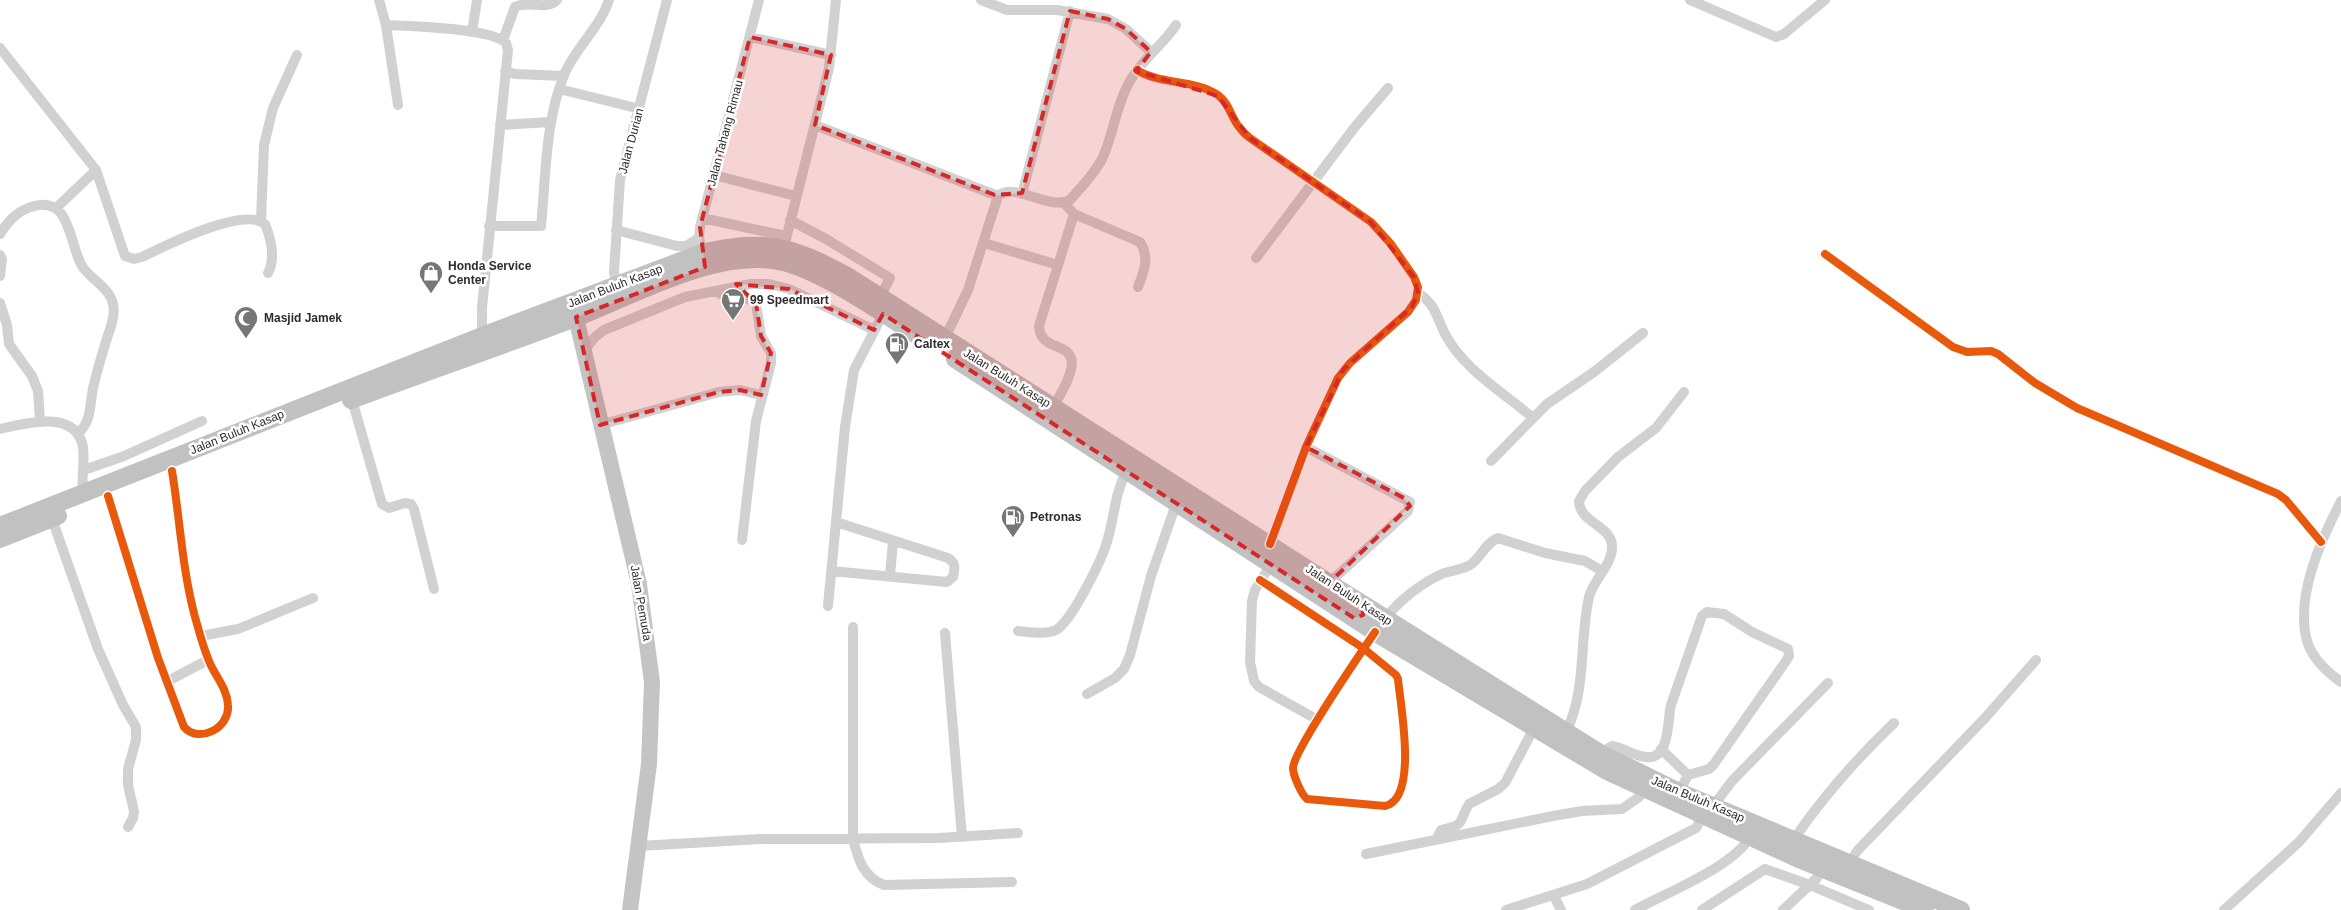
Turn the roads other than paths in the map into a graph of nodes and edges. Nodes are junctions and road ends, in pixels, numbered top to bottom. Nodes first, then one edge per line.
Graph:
1 (379, 0) edge
2 (477, 0) edge
3 (557, 0) edge
4 (609, 0) edge
5 (667, 0) edge
6 (759, 0) edge
7 (836, 0) edge
8 (981, 0) edge
9 (1690, 0) edge
10 (1825, 0) edge
11 (998, 3) edge
12 (1070, 12) junction
13 (386, 25) junction
14 (1176, 25) dead end
15 (472, 32) junction
16 (750, 37) junction
17 (503, 40) junction
18 (0, 48) edge
19 (1151, 52) junction
20 (297, 55) dead end
21 (831, 55) junction
22 (1137, 70) junction
23 (505, 71) junction
24 (564, 76) junction
25 (1388, 88) dead end
26 (559, 89) junction
27 (398, 105) dead end
28 (640, 109) junction
29 (551, 122) junction
30 (500, 125) junction
31 (815, 125) junction
32 (96, 170) junction
33 (714, 175) junction
34 (1314, 182) junction
35 (1022, 194) junction
36 (796, 196) junction
37 (998, 196) junction
38 (1064, 203) junction
39 (56, 208) junction
40 (1074, 214) junction
41 (702, 218) junction
42 (261, 220) junction
43 (790, 220) junction
44 (489, 226) junction
45 (616, 230) junction
46 (0, 234) edge
47 (785, 242) junction
48 (984, 243) junction
49 (702, 253) junction
50 (1825, 254) dead end
51 (0, 255) edge
52 (1256, 258) dead end
53 (1058, 265) junction
54 (268, 273) dead end
55 (0, 276) edge
56 (616, 285) junction
57 (1138, 287) dead end
58 (709, 293) junction
59 (1418, 293) junction
60 (0, 303) edge
61 (882, 306) junction
62 (574, 310) junction
63 (874, 330) junction
64 (1643, 333) dead end
65 (482, 336) junction
66 (945, 338) junction
67 (583, 352) junction
68 (1684, 392) dead end
69 (762, 395) junction
70 (352, 400) junction
71 (1052, 407) junction
72 (1533, 418) junction
73 (40, 421) junction
74 (202, 421) dead end
75 (600, 425) junction
76 (0, 430) edge
77 (78, 434) junction
78 (1306, 447) junction
79 (1491, 461) dead end
80 (84, 470) junction
81 (172, 471) junction
82 (1126, 472) junction
83 (83, 493) junction
84 (108, 496) junction
85 (2341, 501) edge
86 (1176, 504) junction
87 (52, 519) junction
88 (836, 522) junction
89 (0, 526) edge
90 (0, 539) edge
91 (742, 540) dead end
92 (893, 541) junction
93 (2321, 542) junction
94 (1270, 544) junction
95 (1271, 564) junction
96 (831, 571) junction
97 (1602, 571) junction
98 (890, 576) junction
99 (1260, 580) junction
100 (1329, 583) junction
101 (434, 589) dead end
102 (312, 598) dead end
103 (828, 606) dead end
104 (1358, 611) junction
105 (852, 627) dead end
106 (1386, 628) junction
107 (1018, 631) dead end
108 (945, 633) dead end
109 (201, 636) junction
110 (1363, 648) junction
111 (208, 660) junction
112 (2036, 660) dead end
113 (166, 682) junction
114 (2341, 682) edge
115 (1828, 683) dead end
116 (1087, 694) dead end
117 (1318, 720) junction
118 (1894, 724) dead end
119 (1534, 728) junction
120 (1566, 732) junction
121 (1662, 749) junction
122 (1600, 753) junction
123 (1688, 775) junction
124 (1645, 790) junction
125 (1679, 792) junction
126 (2341, 793) edge
127 (1708, 811) junction
128 (128, 827) dead end
129 (1018, 833) dead end
130 (962, 837) junction
131 (1750, 837) junction
132 (1437, 838) junction
133 (853, 839) junction
134 (1794, 839) junction
135 (639, 846) junction
136 (1366, 854) dead end
137 (1849, 863) junction
138 (1823, 868) junction
139 (1012, 882) dead end
140 (1810, 885) junction
141 (1554, 896) junction
142 (630, 910) edge
143 (1506, 910) edge
144 (1561, 910) edge
145 (1635, 910) edge
146 (1702, 910) edge
147 (1783, 910) edge
148 (1869, 910) edge
149 (1925, 910) edge
150 (1961, 910) edge
151 (2224, 910) edge

1 - 13 street
2 - 15 street
3 - 17 street
4 - 24 street
5 - 28 street, Jalan Durian
6 - 16 street, Jalan Tahang Rimau
7 - 21 street
8 - 11 street
9 - 10 street
11 - 12 street
12 - 19 street
12 - 35 street
13 - 15 street
13 - 27 street
14 - 19 street
15 - 17 street
16 - 21 street
16 - 33 street, Jalan Tahang Rimau
17 - 23 street
18 - 32 street
19 - 22 street
20 - 42 street
21 - 31 street
22 - 34 street
22 - 38 street
23 - 24 street
23 - 30 street
24 - 26 street
25 - 34 street
26 - 28 street
26 - 29 street
28 - 45 street, Jalan Durian
29 - 30 street
29 - 44 street
30 - 44 street
31 - 36 street
31 - 37 street
32 - 39 street
32 - 42 street
33 - 36 street
33 - 41 street, Jalan Tahang Rimau
34 - 52 street
34 - 59 street
35 - 37 street
35 - 38 street
36 - 43 street
37 - 48 street
38 - 40 street
39 - 46 street
39 - 77 street
40 - 53 street
40 - 57 street
41 - 47 street
41 - 49 street, Jalan Tahang Rimau
42 - 54 street
43 - 47 street
43 - 61 street
44 - 65 street
45 - 49 street
45 - 56 street, Jalan Durian
47 - 49 highway, Jalan Buluh Kasap
47 - 61 highway, Jalan Buluh Kasap
48 - 53 street
48 - 66 street
49 - 56 highway, Jalan Buluh Kasap
49 - 61 highway, Jalan Buluh Kasap
49 - 62 highway, Jalan Buluh Kasap
50 - 93 street
51 - 55 street
53 - 71 street
56 - 62 highway, Jalan Buluh Kasap
58 - 63 street
58 - 67 street
58 - 69 street
59 - 72 street
59 - 78 street
60 - 73 street
61 - 63 street
61 - 66 highway, Jalan Buluh Kasap
61 - 82 highway, Jalan Buluh Kasap
62 - 65 highway, Jalan Buluh Kasap
62 - 67 main road, Jalan Pemuda
62 - 70 highway, Jalan Buluh Kasap
63 - 88 street
64 - 72 street
65 - 83 highway, Jalan Buluh Kasap
66 - 71 highway, Jalan Buluh Kasap
67 - 75 main road, Jalan Pemuda
68 - 97 street
69 - 75 street
69 - 91 street
70 - 81 highway, Jalan Buluh Kasap
70 - 101 street
71 - 94 highway, Jalan Buluh Kasap
72 - 79 street
73 - 76 street
73 - 77 street
74 - 80 street
75 - 135 main road, Jalan Pemuda
77 - 80 street
78 - 94 street
78 - 100 street
80 - 83 street
81 - 84 highway, Jalan Buluh Kasap
81 - 109 street
82 - 86 highway, Jalan Buluh Kasap
82 - 107 street
83 - 89 highway, Jalan Buluh Kasap
84 - 87 highway, Jalan Buluh Kasap
84 - 113 street
85 - 93 street
86 - 95 highway, Jalan Buluh Kasap
86 - 116 street
87 - 90 highway, Jalan Buluh Kasap
87 - 128 street
88 - 92 street
88 - 96 street
92 - 98 street
92 - 98 street
93 - 114 street
94 - 100 highway, Jalan Buluh Kasap
95 - 99 street
95 - 104 highway, Jalan Buluh Kasap
96 - 98 street
96 - 103 street
97 - 106 street
97 - 120 street
99 - 110 street
99 - 117 street
100 - 104 highway, Jalan Buluh Kasap
102 - 109 street
104 - 106 highway, Jalan Buluh Kasap
105 - 133 street
106 - 110 street
106 - 119 highway, Jalan Buluh Kasap
106 - 120 highway, Jalan Buluh Kasap
108 - 130 street
109 - 111 street
110 - 117 street
110 - 117 street
111 - 113 street
111 - 113 street
112 - 137 street
115 - 127 street
118 - 134 street
119 - 124 highway, Jalan Buluh Kasap
119 - 132 street
120 - 122 highway, Jalan Buluh Kasap
121 - 122 street
121 - 123 street
121 - 123 street
122 - 125 highway, Jalan Buluh Kasap
123 - 125 street
124 - 127 highway, Jalan Buluh Kasap
124 - 132 street
125 - 127 highway, Jalan Buluh Kasap
126 - 151 street
127 - 131 highway, Jalan Buluh Kasap
127 - 134 highway, Jalan Buluh Kasap
127 - 141 street
129 - 130 street
130 - 133 street
131 - 138 highway, Jalan Buluh Kasap
131 - 145 street
132 - 136 street
133 - 135 street
133 - 139 street
134 - 137 highway, Jalan Buluh Kasap
135 - 142 main road, Jalan Pemuda
137 - 150 highway, Jalan Buluh Kasap
138 - 140 street
138 - 149 highway, Jalan Buluh Kasap
140 - 146 street
140 - 147 street
140 - 148 street
141 - 143 street
141 - 144 street

